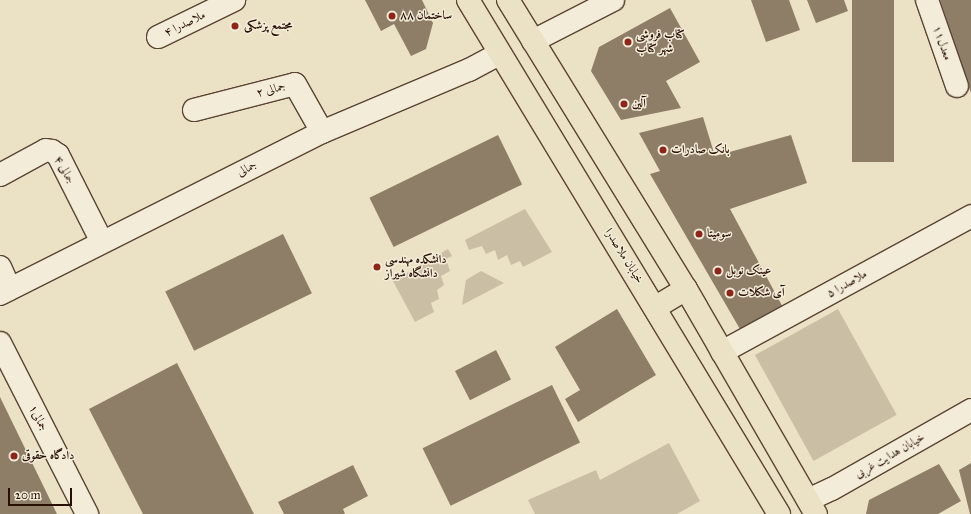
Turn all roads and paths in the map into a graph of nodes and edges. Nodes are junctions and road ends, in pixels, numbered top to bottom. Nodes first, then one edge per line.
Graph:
1 (234, 0) edge
2 (468, 0) edge
3 (508, 0) edge
4 (613, 0) edge
5 (927, 0) edge
6 (158, 37) dead end
7 (533, 41) junction
8 (499, 54) junction
9 (957, 86) dead end
10 (194, 110) dead end
11 (322, 132) junction
12 (0, 175) edge
13 (971, 216) edge
14 (102, 242) junction
15 (0, 267) edge
16 (686, 289) junction
17 (5, 291) edge
18 (656, 307) junction
19 (0, 343) edge
20 (722, 352) junction
21 (971, 410) edge
22 (812, 507) edge
23 (87, 514) edge
24 (779, 514) edge

1 - 6 street, ۴ ملاصدرا
2 - 8 main road, خیابان ملاصدرا
3 - 7 main road
4 - 7 street
5 - 9 street, معدل۱۱
7 - 16 main road
8 - 11 street, جمالی
8 - 18 main road, خیابان ملاصدرا
10 - 11 street, ۲ جمالی
11 - 14 street, جمالی
12 - 14 street, ۴ جمالی
13 - 20 street, ۵ ملاصدرا
14 - 17 street, جمالی
15 - 17 street
16 - 18 main road
16 - 20 main road
18 - 24 main road, خیابان ملاصدرا
19 - 23 street, جمالی۱
20 - 22 main road
21 - 22 street, خیابان هدایت غربی

